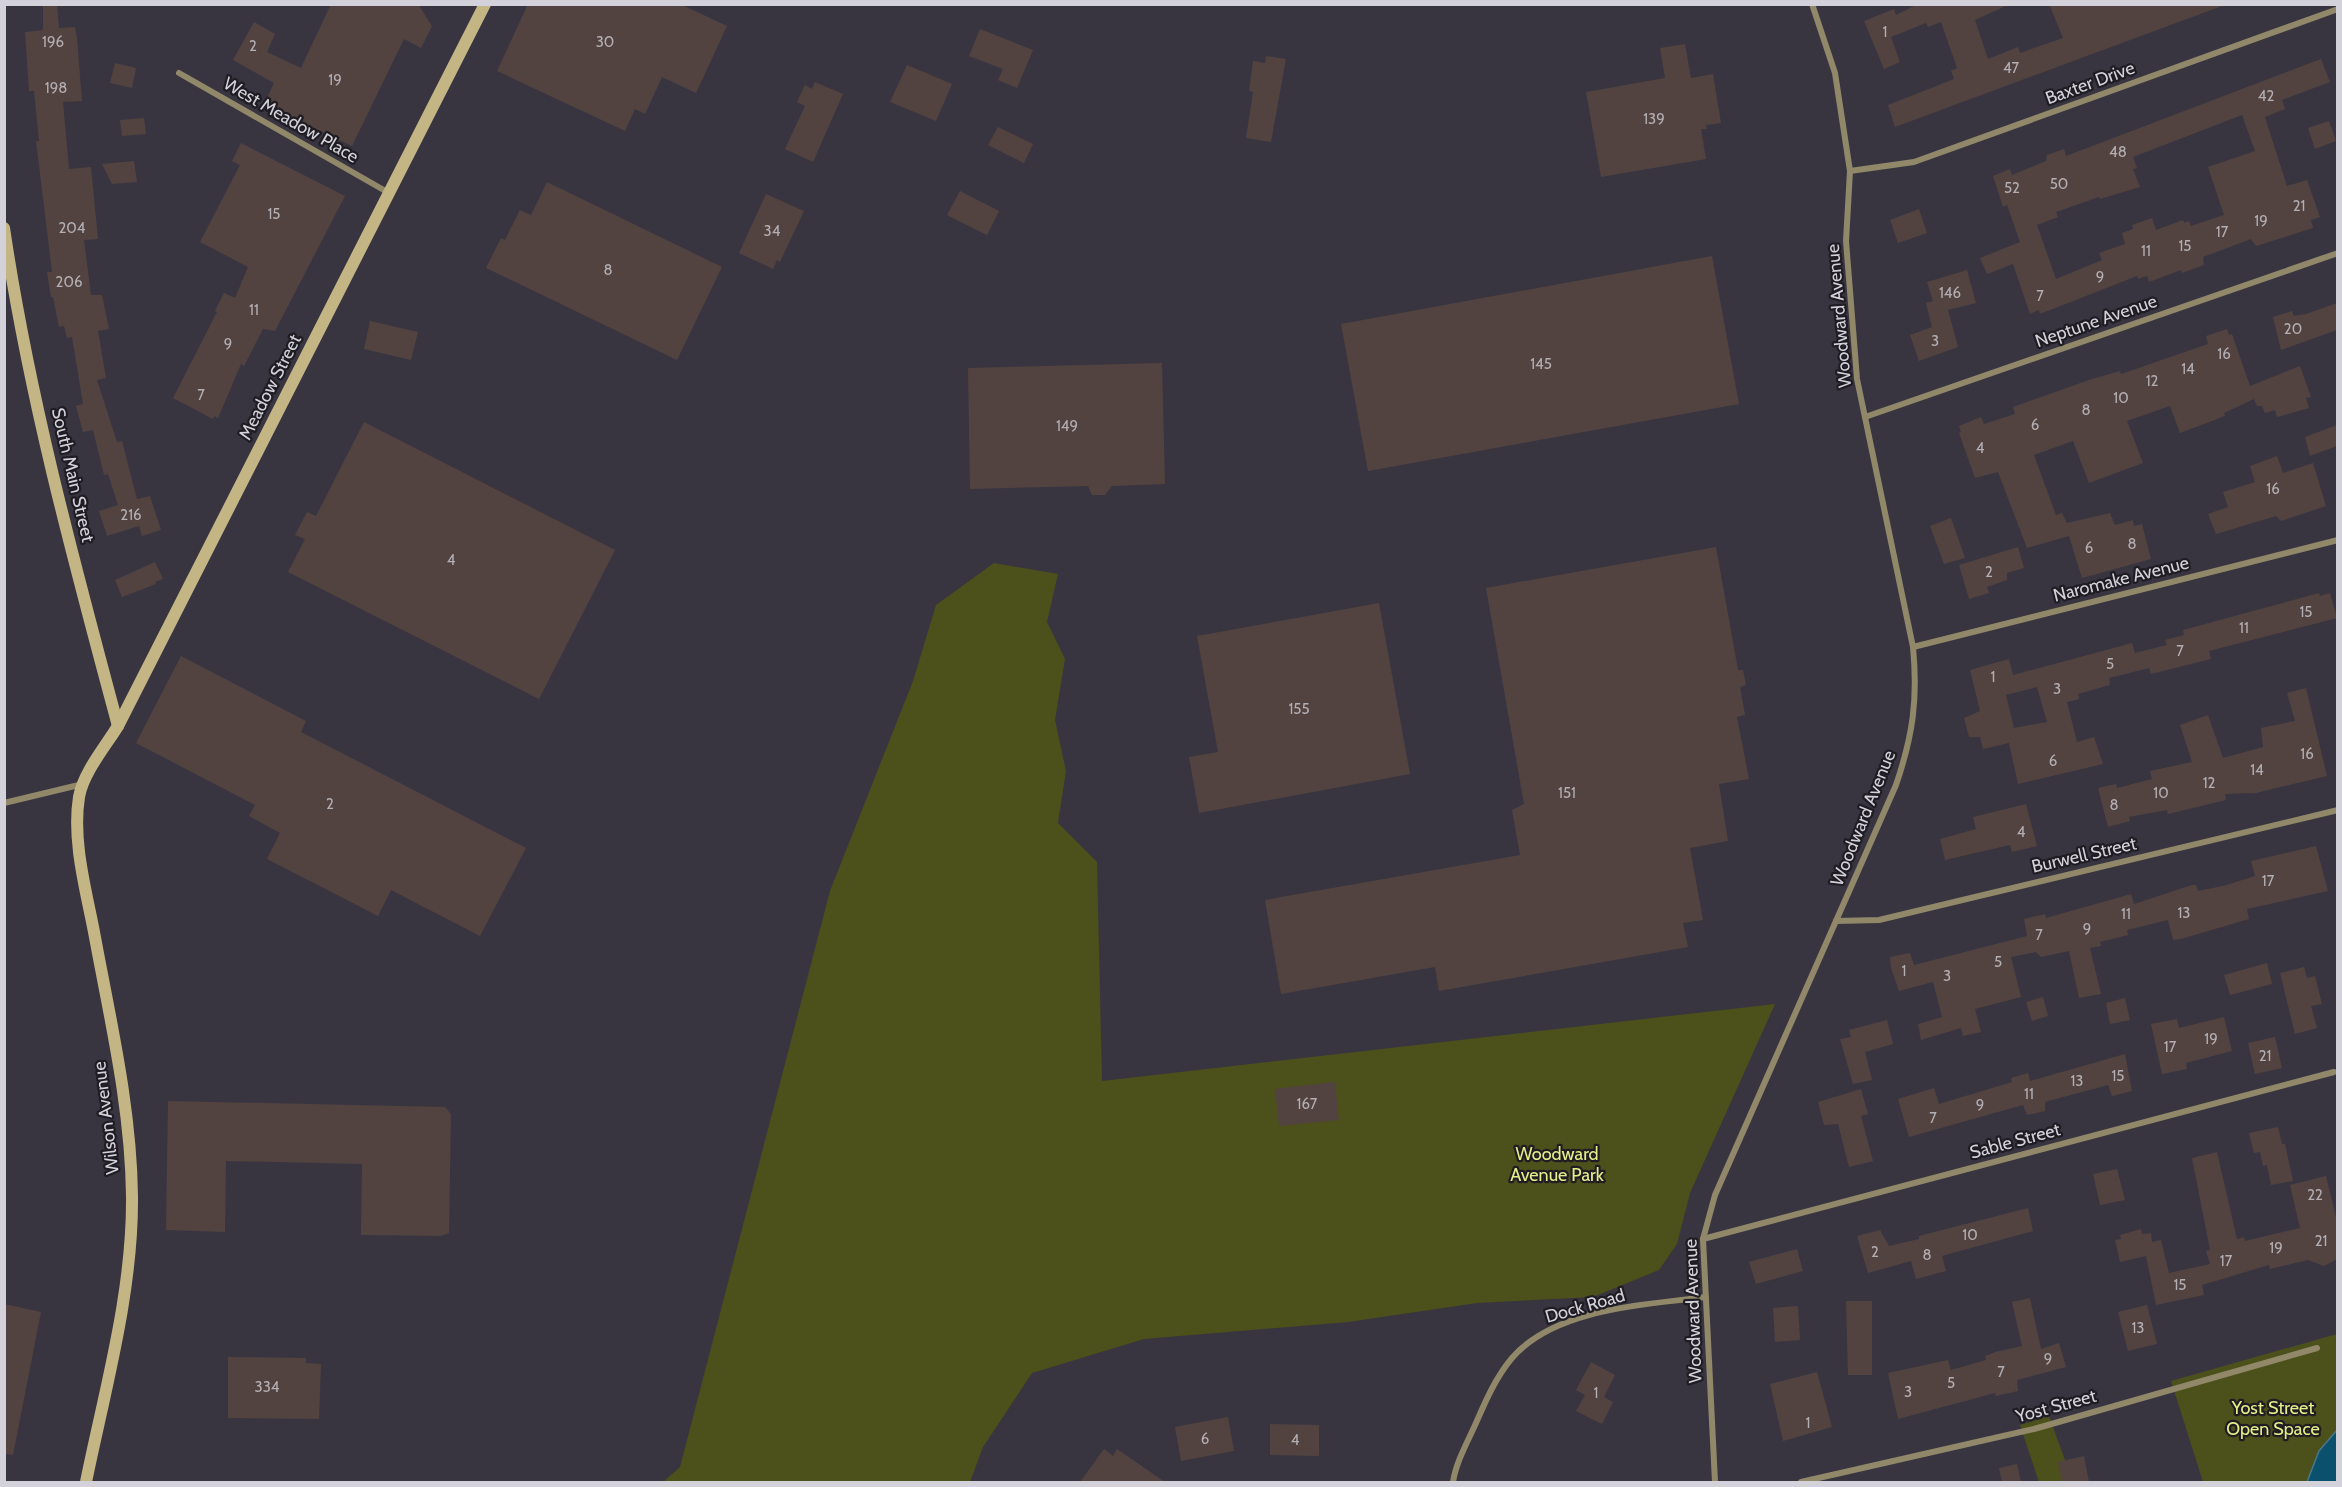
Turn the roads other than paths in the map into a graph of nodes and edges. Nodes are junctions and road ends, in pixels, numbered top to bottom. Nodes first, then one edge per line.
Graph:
1 (484, 4) edge
2 (1813, 5) edge
3 (2337, 9) edge
4 (179, 73) dead end
5 (1850, 171) junction
6 (389, 193) junction
7 (4, 228) edge
8 (2337, 253) edge
9 (1865, 417) junction
10 (2337, 540) edge
11 (1913, 647) junction
12 (118, 726) junction
13 (83, 784) junction
14 (4, 803) edge
15 (2337, 810) edge
16 (1836, 921) junction
17 (2334, 1072) dead end
18 (1703, 1239) junction
19 (1706, 1297) junction
20 (2317, 1348) dead end
21 (86, 1482) edge
22 (1453, 1482) edge
23 (1715, 1482) edge
24 (1801, 1482) edge

1 - 6 main road, Meadow Street
2 - 5 street, Woodward Avenue
3 - 5 street, Baxter Drive
4 - 6 street, West Meadow Place
5 - 9 street, Woodward Avenue
6 - 12 main road, Meadow Street
7 - 12 main road, South Main Street
8 - 9 street, Neptune Avenue
9 - 11 street, Woodward Avenue
10 - 11 street, Naromake Avenue
11 - 16 street, Woodward Avenue
12 - 13 main road, Meadow Street
13 - 14 street
13 - 21 main road, Wilson Avenue
15 - 16 street, Burwell Street
16 - 18 street, Woodward Avenue
17 - 18 street, Sable Street
18 - 19 street, Woodward Avenue
19 - 22 street, Dock Road
19 - 23 street, Woodward Avenue
20 - 24 street, Yost Street

